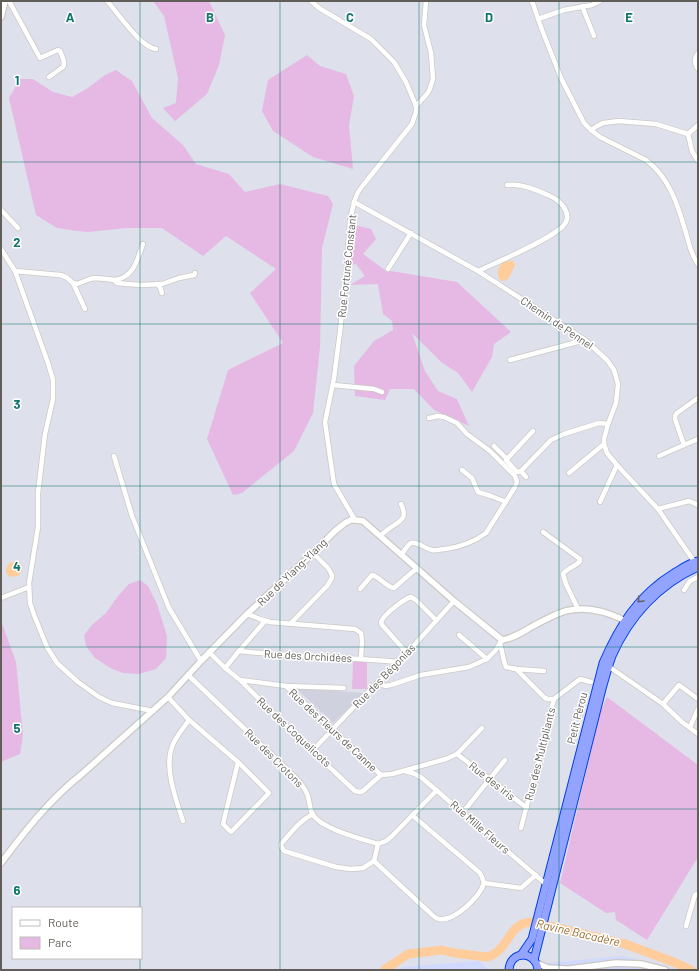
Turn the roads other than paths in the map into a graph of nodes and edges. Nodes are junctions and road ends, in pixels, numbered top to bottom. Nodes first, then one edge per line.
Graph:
1 (5, 1) edge
2 (9, 1) edge
3 (107, 1) edge
4 (312, 1) edge
5 (426, 1) edge
6 (532, 1) edge
7 (600, 1) edge
8 (582, 6) junction
9 (1, 18) edge
10 (538, 19) junction
11 (594, 36) dead end
12 (156, 49) dead end
13 (698, 53) edge
14 (698, 69) edge
15 (49, 77) dead end
16 (416, 106) junction
17 (698, 125) edge
18 (591, 130) junction
19 (688, 134) junction
20 (698, 161) edge
21 (506, 185) dead end
22 (354, 202) junction
23 (1, 210) edge
24 (18, 228) dead end
25 (411, 233) junction
26 (143, 244) dead end
27 (1, 249) edge
28 (698, 264) edge
29 (388, 269) dead end
30 (15, 271) junction
31 (478, 271) junction
32 (195, 273) dead end
33 (114, 280) junction
34 (73, 283) junction
35 (158, 284) junction
36 (162, 293) dead end
37 (86, 309) dead end
38 (586, 340) junction
39 (510, 360) dead end
40 (333, 385) junction
41 (382, 392) dead end
42 (698, 398) edge
43 (429, 418) dead end
44 (608, 424) junction
45 (532, 431) dead end
46 (698, 439) edge
47 (604, 444) junction
48 (684, 445) junction
49 (494, 446) dead end
50 (114, 456) dead end
51 (659, 456) dead end
52 (507, 458) junction
53 (617, 465) junction
54 (462, 470) dead end
55 (521, 471) junction
56 (569, 473) dead end
57 (526, 477) dead end
58 (506, 502) junction
59 (600, 502) dead end
60 (401, 504) dead end
61 (698, 505) edge
62 (658, 509) junction
63 (355, 520) junction
64 (543, 532) dead end
65 (380, 536) junction
66 (313, 553) junction
67 (401, 556) junction
68 (697, 564) edge
69 (417, 568) junction
70 (698, 577) edge
71 (29, 587) junction
72 (360, 589) dead end
73 (684, 590) dead end
74 (1, 598) edge
75 (454, 601) junction
76 (578, 608) junction
77 (247, 614) junction
78 (436, 620) junction
79 (265, 621) junction
80 (627, 622) junction
81 (290, 624) junction
82 (459, 635) dead end
83 (501, 642) junction
84 (239, 651) junction
85 (209, 652) junction
86 (407, 653) junction
87 (360, 659) junction
88 (487, 659) junction
89 (201, 661) junction
90 (399, 662) junction
91 (606, 665) junction
92 (225, 668) junction
93 (516, 670) junction
94 (544, 671) dead end
95 (188, 675) junction
96 (240, 680) junction
97 (591, 682) dead end
98 (377, 683) junction
99 (286, 686) junction
100 (344, 688) dead end
101 (168, 697) junction
102 (554, 699) junction
103 (698, 699) edge
104 (663, 704) junction
105 (698, 709) edge
106 (153, 711) junction
107 (189, 720) junction
108 (690, 727) junction
109 (482, 728) dead end
110 (333, 729) junction
111 (698, 734) edge
112 (313, 750) junction
113 (457, 754) junction
114 (505, 760) dead end
115 (238, 762) junction
116 (405, 771) junction
117 (381, 775) junction
118 (490, 779) junction
119 (437, 790) junction
120 (527, 808) junction
121 (463, 812) junction
122 (313, 814) junction
123 (412, 815) junction
124 (183, 821) dead end
125 (521, 828) dead end
126 (378, 844) junction
127 (374, 861) junction
128 (1, 863) edge
129 (536, 876) junction
130 (484, 883) junction
131 (549, 886) junction
132 (698, 894) edge
133 (539, 923) junction
134 (686, 926) dead end
135 (521, 955) junction
136 (536, 964) edge
137 (509, 970) edge
138 (563, 970) edge
139 (665, 970) edge

1 - 9 street
2 - 15 street
3 - 12 street
4 - 16 street
5 - 16 street
6 - 10 street
7 - 8 street
8 - 10 street
8 - 11 street
10 - 18 street
13 - 14 street
16 - 22 street, Rue Fortuné Constant
17 - 19 street
18 - 19 street
18 - 28 street
19 - 20 street
21 - 31 street
22 - 25 street, Chemin de Pennel
22 - 40 street, Rue Fortuné Constant
23 - 24 street
25 - 29 street
25 - 31 street, Chemin de Pennel
26 - 33 street
27 - 30 street
30 - 34 street
30 - 71 street
31 - 38 street, Chemin de Pennel
32 - 35 street
33 - 34 street
33 - 35 street
34 - 37 street
35 - 36 street
38 - 39 street
38 - 44 street, Chemin de Pennel
40 - 41 street
40 - 63 street, Rue Fortuné Constant
42 - 48 street
43 - 58 street
44 - 47 street, Chemin de Pennel
44 - 55 street
45 - 52 street
46 - 48 street
47 - 53 street
47 - 56 street
48 - 51 street
49 - 52 street
50 - 89 street
52 - 55 street
53 - 59 street
53 - 62 street
54 - 58 street
55 - 57 street
58 - 67 street
60 - 65 street
61 - 62 street
62 - 68 street
63 - 65 street
63 - 66 street, Rue de Ylang-Ylang
64 - 76 street
65 - 67 street
66 - 77 street, Rue de Ylang-Ylang
66 - 81 street
67 - 69 street
68 - 80 highway, Petit Pérou
69 - 72 street
69 - 75 street
70 - 73 street
71 - 74 street
71 - 106 street
75 - 78 street, Rue des Bégonias
75 - 83 street
76 - 80 street
76 - 83 street
77 - 79 street
77 - 85 street, Rue de Ylang-Ylang
78 - 86 street, Rue des Bégonias
78 - 86 street
79 - 81 street
79 - 84 street
80 - 91 highway, Petit Pérou
81 - 87 street
82 - 88 street
83 - 88 street
83 - 93 street
84 - 87 street, Rue des Orchidées
84 - 92 street
85 - 89 street, Rue de Ylang-Ylang
85 - 92 street, Rue des Coquelicots
86 - 90 street, Rue des Bégonias
87 - 90 street, Rue des Orchidées
88 - 98 street
89 - 95 street, Rue de Ylang-Ylang
90 - 98 street, Rue des Bégonias
91 - 104 street
91 - 131 highway, Petit Pérou
92 - 96 street, Rue des Coquelicots
93 - 94 street
93 - 102 street
95 - 101 street, Rue de Ylang-Ylang
95 - 122 street, Rue des Crotons
96 - 99 street
96 - 112 street, Rue des Coquelicots
97 - 102 street, Rue des Multipliants
98 - 110 street, Rue des Bégonias
99 - 100 street
99 - 110 street, Rue des Fleurs de Canne
101 - 106 street, Rue de Ylang-Ylang
101 - 107 street
102 - 120 street, Rue des Multipliants
103 - 104 street
104 - 108 street
105 - 108 street
106 - 128 street, Rue de Ylang-Ylang
107 - 115 street
107 - 124 street
108 - 111 street
109 - 113 street
110 - 112 street, Rue des Bégonias
110 - 117 street, Rue des Fleurs de Canne
112 - 117 street, Rue des Coquelicots
113 - 116 street
113 - 118 street, Rue des iris
114 - 118 street
115 - 115 street
116 - 117 street
116 - 119 street, Rue Mille Fleurs
118 - 120 street, Rue des iris
118 - 121 street
119 - 121 street, Rue Mille Fleurs
119 - 123 street
120 - 125 street, Rue des Multipliants
121 - 129 street, Rue Mille Fleurs
122 - 126 street
122 - 127 street
123 - 126 street
123 - 130 street
126 - 127 street
127 - 130 street
129 - 130 street
129 - 131 street, Rue Mille Fleurs
131 - 133 highway, Petit Pérou
132 - 134 street
133 - 135 highway, Petit Pérou
133 - 136 highway, Petit Pérou
135 - 136 highway
135 - 137 highway, Petit Pérou
136 - 138 street
138 - 139 street

